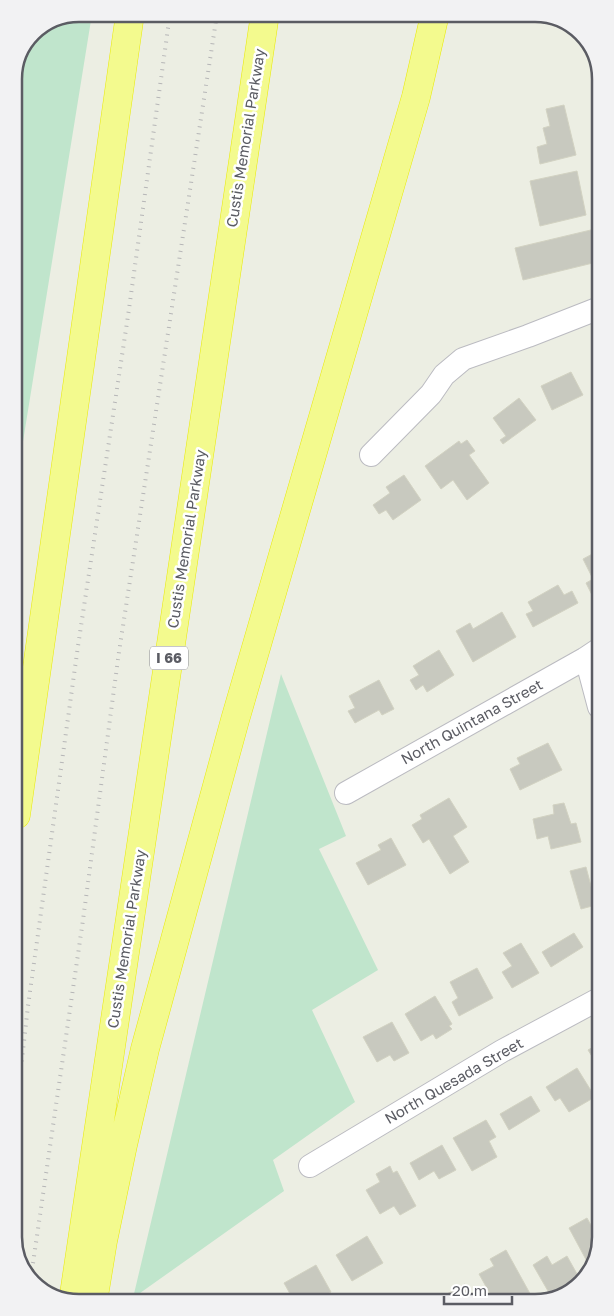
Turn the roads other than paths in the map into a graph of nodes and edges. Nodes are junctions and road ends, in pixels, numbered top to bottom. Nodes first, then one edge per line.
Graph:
1 (129, 23) edge
2 (264, 23) edge
3 (434, 23) edge
4 (592, 312) edge
5 (371, 455) dead end
6 (592, 654) edge
7 (22, 770) edge
8 (346, 793) dead end
9 (592, 1003) edge
10 (310, 1166) dead end
11 (73, 1293) edge
12 (94, 1293) edge

1 - 7 highway
2 - 11 highway, Custis Memorial Parkway / I 66
3 - 12 highway
4 - 5 street
6 - 8 street, North Quintana Street
9 - 10 street, North Quesada Street

